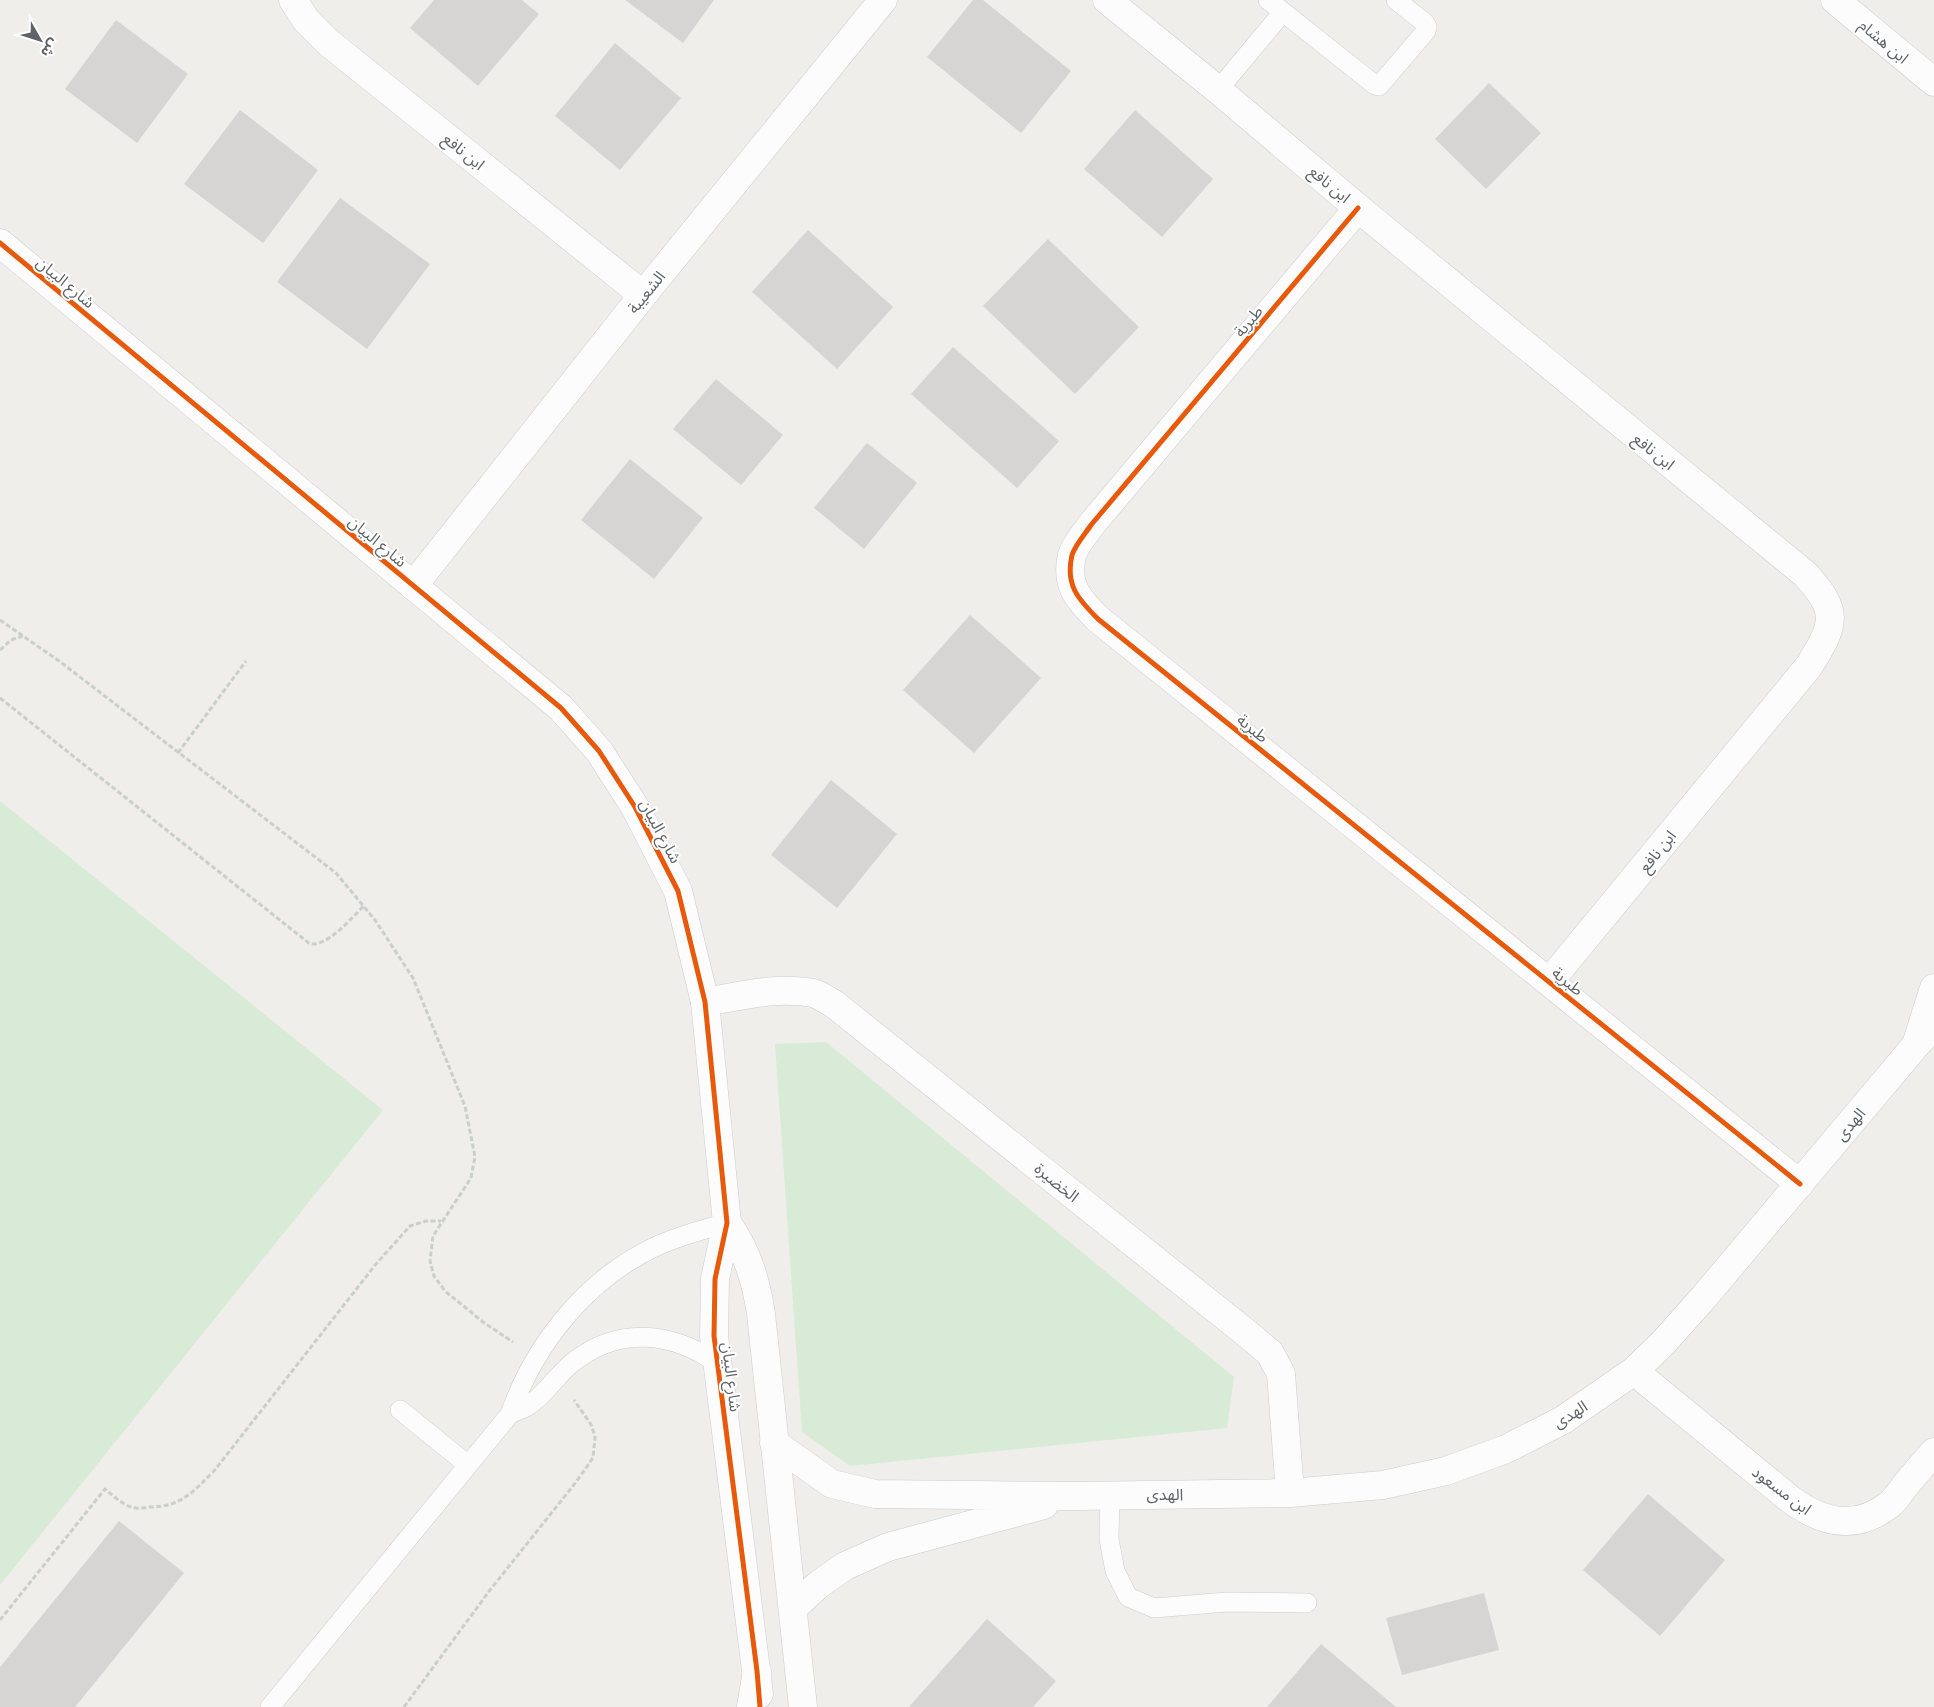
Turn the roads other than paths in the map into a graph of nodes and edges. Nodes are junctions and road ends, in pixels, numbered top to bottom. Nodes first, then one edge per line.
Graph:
1 (294, 0) edge
2 (883, 0) edge
3 (1107, 0) edge
4 (1268, 0) edge
5 (1396, 0) edge
6 (1835, 0) edge
7 (1283, 12) junction
8 (1934, 82) edge
9 (1218, 90) junction
10 (1358, 208) junction
11 (0, 243) edge
12 (643, 295) junction
13 (413, 586) junction
14 (1549, 982) junction
15 (1934, 988) edge
16 (705, 1002) junction
17 (1925, 1036) edge
18 (1800, 1184) junction
19 (727, 1223) junction
20 (718, 1364) junction
21 (1634, 1370) junction
22 (400, 1410) dead end
23 (510, 1414) junction
24 (774, 1443) junction
25 (1934, 1452) edge
26 (468, 1465) junction
27 (1290, 1493) junction
28 (1110, 1495) junction
29 (1076, 1496) junction
30 (1307, 1603) dead end
31 (793, 1608) junction
32 (757, 1671) junction
33 (270, 1707) edge
34 (751, 1707) edge
35 (760, 1707) edge
36 (803, 1707) edge

1 - 12 street, ابن نافع
2 - 12 street, الشعيبة
3 - 9 street, ابن نافع
4 - 7 lane
5 - 7 lane
6 - 8 street, ابن هشام
7 - 9 lane
9 - 10 street, ابن نافع
10 - 14 street, ابن نافع
10 - 14 street, طبرية
11 - 13 street, شارع البيان
12 - 13 street, الشعيبة
13 - 16 street, شارع البيان
14 - 18 street, طبرية
15 - 17 street, الهدى
16 - 19 street, شارع البيان
16 - 27 street, الخضيرة
17 - 18 street, الهدى
18 - 21 street, الهدى
19 - 20 street, شارع البيان
19 - 23 lane
19 - 24 street, شارع البيان
20 - 23 lane
20 - 32 street, شارع البيان
21 - 25 street, ابن مسعود
21 - 27 street, الهدى
22 - 26 lane
23 - 26 lane
24 - 29 street, الهدى
24 - 31 street, شارع البيان
26 - 33 lane
27 - 28 street, الهدى
28 - 29 street, الهدى
28 - 30 lane
29 - 31 street, الهدى
31 - 36 street, شارع البيان
32 - 34 street
32 - 35 street, شارع البيان

